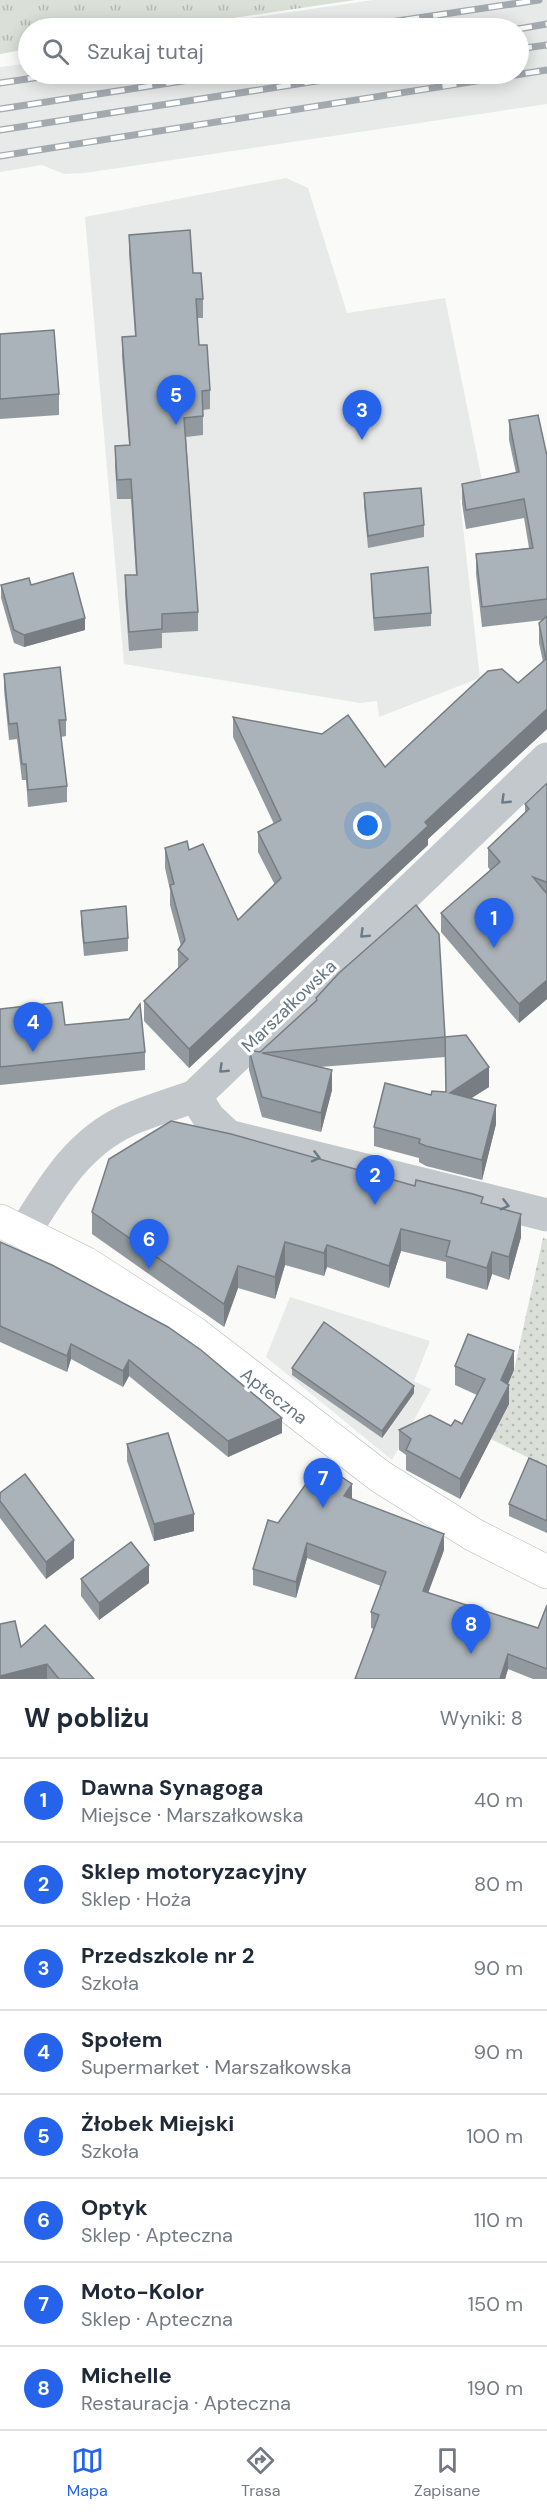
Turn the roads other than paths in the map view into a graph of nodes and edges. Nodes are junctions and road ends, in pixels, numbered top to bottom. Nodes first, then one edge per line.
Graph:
1 (547, 759) edge
2 (195, 1096) junction
3 (547, 1215) edge
4 (13, 1226) edge
5 (547, 1572) edge

1 -> 2 street, Marszałkowska
2 -> 3 street
2 - 4 street, Marszałkowska
4 - 5 street, Apteczna

